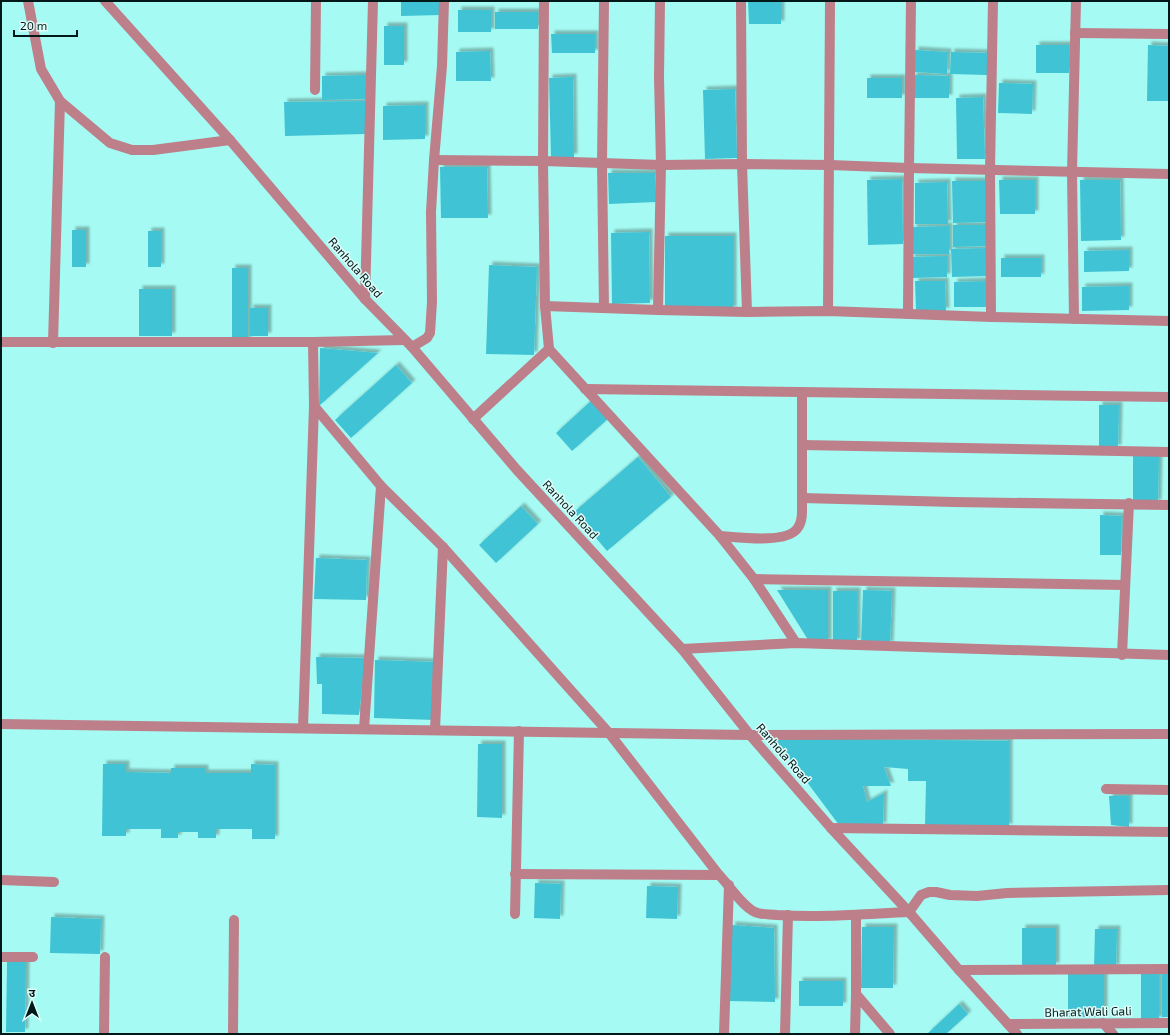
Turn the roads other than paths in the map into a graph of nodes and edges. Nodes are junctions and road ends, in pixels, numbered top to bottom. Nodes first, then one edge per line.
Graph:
1 (28, 1) edge
2 (105, 1) edge
3 (316, 1) edge
4 (373, 1) edge
5 (444, 1) edge
6 (544, 1) edge
7 (604, 1) edge
8 (660, 1) edge
9 (741, 1) edge
10 (830, 1) edge
11 (911, 1) edge
12 (993, 1) edge
13 (1076, 1) edge
14 (1075, 33) junction
15 (1169, 34) edge
16 (315, 90) dead end
17 (60, 101) junction
18 (230, 140) junction
19 (434, 160) junction
20 (543, 161) junction
21 (602, 163) junction
22 (742, 164) junction
23 (661, 165) junction
24 (830, 165) junction
25 (909, 168) junction
26 (990, 170) junction
27 (1072, 172) junction
28 (1169, 174) edge
29 (365, 299) junction
30 (544, 306) junction
31 (604, 308) junction
32 (658, 310) junction
33 (828, 311) junction
34 (748, 312) junction
35 (908, 314) junction
36 (991, 317) junction
37 (1074, 319) junction
38 (1169, 321) edge
39 (404, 340) junction
40 (1, 342) edge
41 (313, 342) junction
42 (53, 343) junction
43 (412, 347) junction
44 (549, 349) junction
45 (585, 390) junction
46 (802, 392) junction
47 (1169, 397) edge
48 (314, 406) junction
49 (473, 419) junction
50 (802, 445) junction
51 (1169, 452) edge
52 (381, 486) junction
53 (802, 498) junction
54 (1129, 503) junction
55 (1169, 505) edge
56 (720, 536) junction
57 (443, 547) junction
58 (754, 579) junction
59 (1125, 585) junction
60 (796, 644) junction
61 (682, 649) junction
62 (1122, 655) junction
63 (1169, 655) edge
64 (1, 724) edge
65 (303, 728) junction
66 (364, 729) junction
67 (435, 730) junction
68 (519, 731) junction
69 (609, 733) junction
70 (1169, 734) edge
71 (750, 735) junction
72 (1106, 789) dead end
73 (1169, 790) edge
74 (831, 828) junction
75 (1169, 832) edge
76 (516, 874) junction
77 (719, 875) junction
78 (1, 880) edge
79 (54, 882) dead end
80 (729, 885) junction
81 (1169, 890) edge
82 (909, 912) junction
83 (515, 914) dead end
84 (856, 915) junction
85 (788, 916) junction
86 (234, 920) dead end
87 (1, 956) edge
88 (33, 957) dead end
89 (105, 957) dead end
90 (1169, 969) edge
91 (959, 970) junction
92 (856, 994) junction
93 (1102, 1023) junction
94 (1169, 1023) edge
95 (1008, 1024) junction
96 (104, 1034) edge
97 (233, 1034) edge
98 (724, 1034) edge
99 (785, 1034) edge
100 (855, 1034) edge
101 (890, 1034) edge
102 (1017, 1034) edge
103 (1113, 1034) edge

1 - 17 street
2 - 18 street, Ranhola Road
3 - 16 street
4 - 29 street
5 - 19 street
6 - 20 street
7 - 21 street
8 - 23 street
9 - 22 street
10 - 24 street
11 - 25 street
12 - 26 street
13 - 14 street
14 - 15 street
14 - 27 street
17 - 18 street
17 - 42 street
18 - 29 street, Ranhola Road
19 - 20 street
19 - 43 street
20 - 21 street
20 - 30 street
21 - 23 street
21 - 31 street
22 - 23 street
22 - 24 street
22 - 34 street
23 - 32 street
24 - 25 street
24 - 33 street
25 - 26 street
25 - 35 street
26 - 27 street
26 - 36 street
27 - 28 street
27 - 37 street
29 - 39 street, Ranhola Road
30 - 31 street
30 - 44 street
31 - 32 street
32 - 34 street
33 - 34 street
33 - 35 street
35 - 36 street
36 - 37 street
37 - 38 street
39 - 41 street
39 - 43 street, Ranhola Road
40 - 42 street
41 - 42 street
41 - 48 street
43 - 49 street, Ranhola Road
44 - 45 street
44 - 49 street
45 - 46 street
45 - 56 street
46 - 47 street
46 - 50 street
48 - 52 street
48 - 65 street
49 - 61 street, Ranhola Road
50 - 51 street
50 - 53 street
52 - 57 street
52 - 66 street
53 - 54 street
53 - 56 street
54 - 55 street
54 - 59 street
56 - 58 street
57 - 67 street
57 - 69 street
58 - 59 street
58 - 60 street
59 - 62 street
60 - 61 street
60 - 62 street
61 - 71 street, Ranhola Road
62 - 63 street
64 - 65 street
65 - 66 street
66 - 67 street
67 - 68 street
68 - 69 street
68 - 76 street
69 - 71 street
69 - 77 street
70 - 71 street
71 - 74 street, Ranhola Road
72 - 73 street
74 - 75 street
74 - 82 street, Ranhola Road
76 - 77 street
76 - 83 street
77 - 80 street
78 - 79 street
80 - 85 street
80 - 98 street
81 - 82 street
82 - 84 street
82 - 91 street, Ranhola Road
84 - 85 street
84 - 92 street
85 - 99 street
86 - 97 street
87 - 88 street
89 - 96 street
90 - 91 street
91 - 95 street, Ranhola Road
92 - 100 street
92 - 101 street
93 - 94 street, Bharat Wali Gali
93 - 95 street, Bharat Wali Gali
93 - 103 street
95 - 102 street, Ranhola Road

